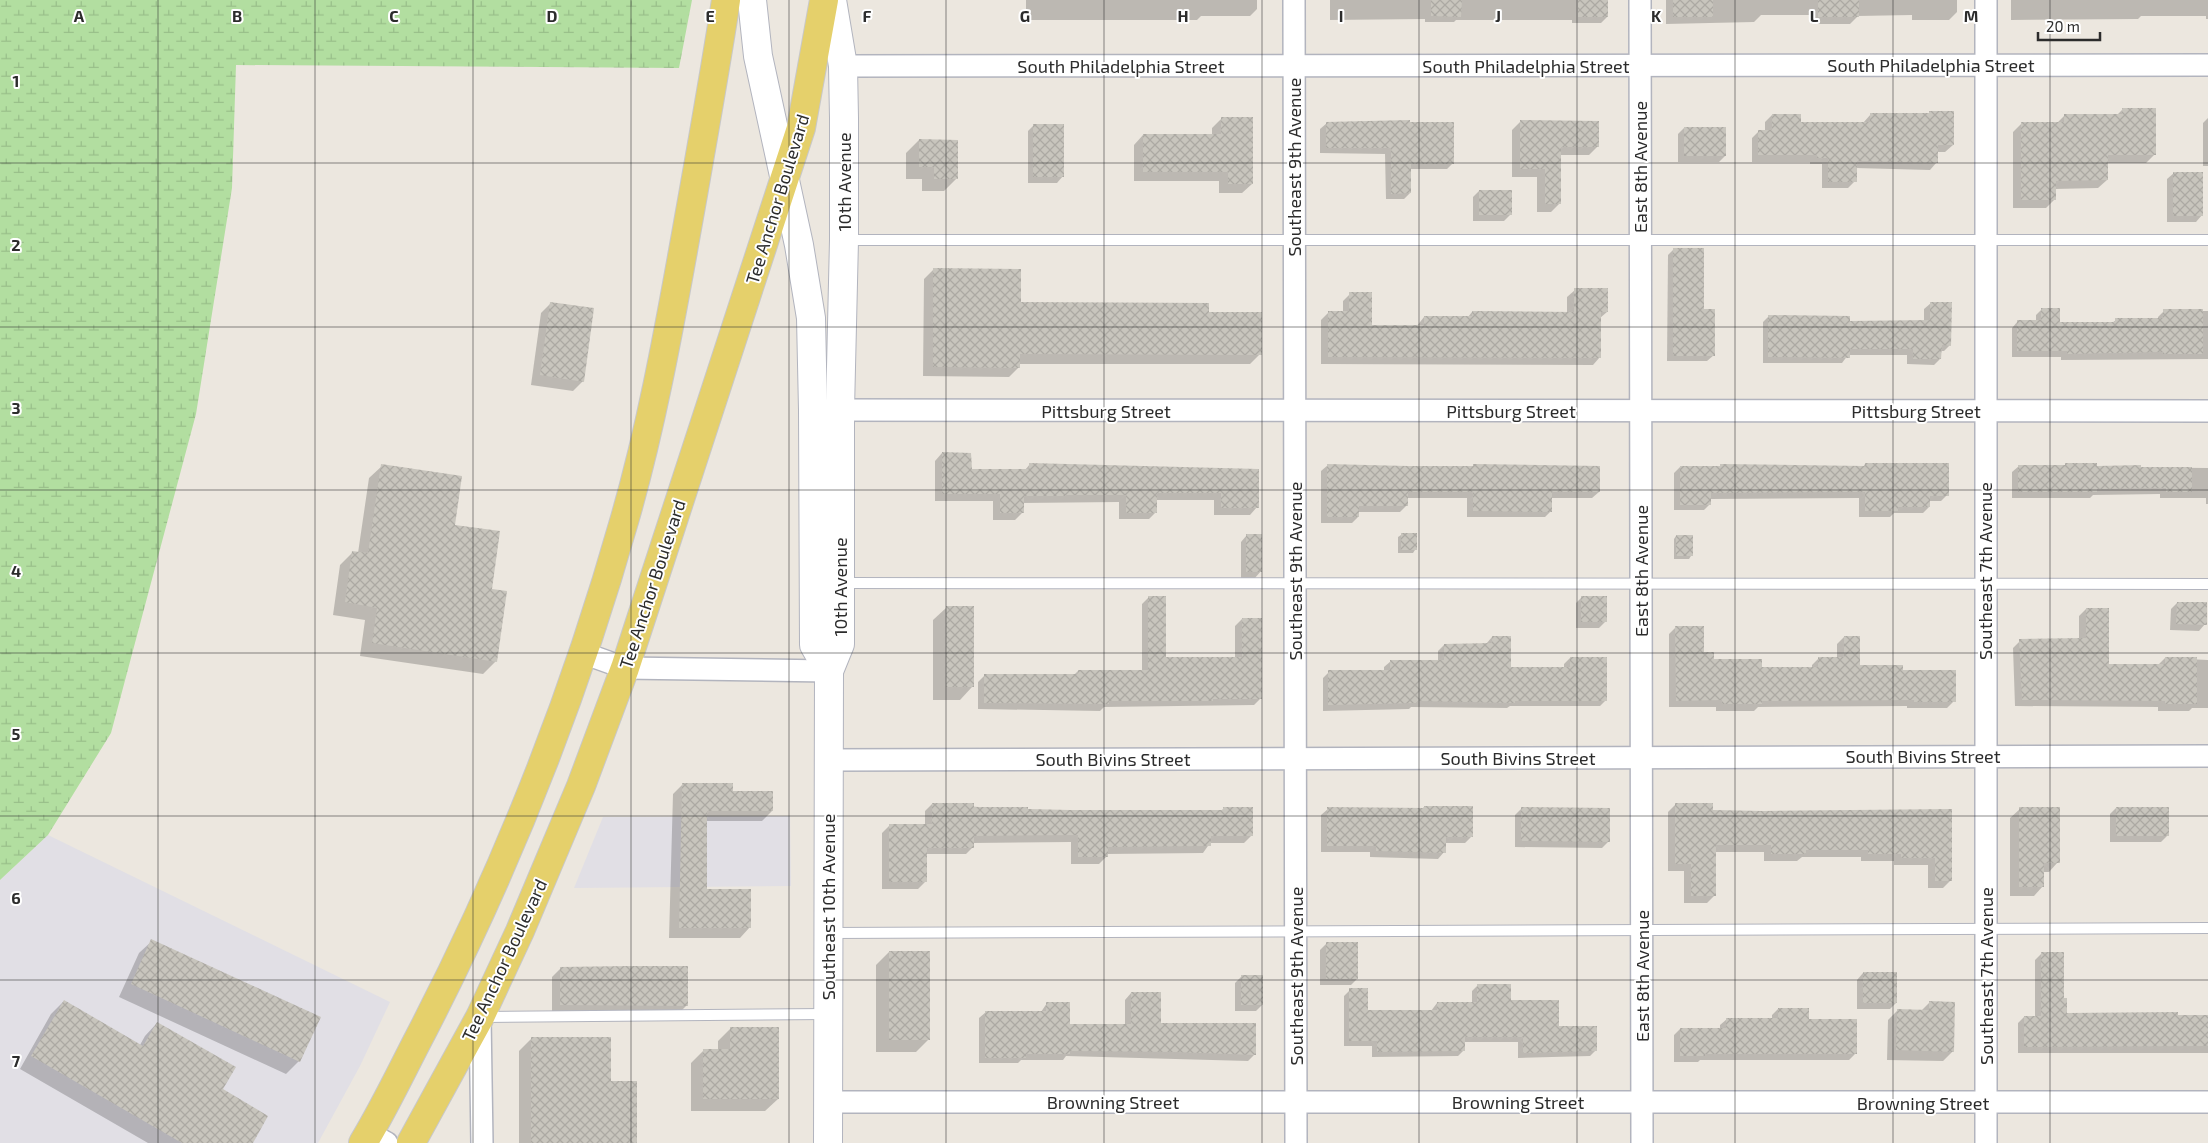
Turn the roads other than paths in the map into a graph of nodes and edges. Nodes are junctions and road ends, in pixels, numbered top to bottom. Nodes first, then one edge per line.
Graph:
1 (726, 0) edge
2 (752, 0) edge
3 (824, 0) edge
4 (832, 0) edge
5 (1294, 0) edge
6 (1640, 0) edge
7 (1986, 0) edge
8 (1986, 64) junction
9 (2208, 65) edge
10 (843, 66) junction
11 (1294, 66) junction
12 (1640, 66) junction
13 (785, 178) junction
14 (844, 240) junction
15 (1985, 240) junction
16 (2208, 240) edge
17 (1295, 241) junction
18 (1640, 241) junction
19 (827, 410) junction
20 (1985, 410) junction
21 (1641, 411) junction
22 (2208, 411) edge
23 (1295, 412) junction
24 (840, 583) junction
25 (1295, 583) junction
26 (1641, 583) junction
27 (2208, 584) edge
28 (1986, 585) junction
29 (582, 654) junction
30 (624, 668) junction
31 (829, 671) junction
32 (1986, 755) junction
33 (2208, 756) edge
34 (1295, 758) junction
35 (1641, 758) junction
36 (828, 760) junction
37 (2208, 928) edge
38 (1642, 929) junction
39 (1986, 929) junction
40 (1296, 931) junction
41 (827, 933) junction
42 (828, 1014) junction
43 (480, 1017) junction
44 (828, 1102) junction
45 (1296, 1102) junction
46 (1642, 1102) junction
47 (2208, 1102) edge
48 (1986, 1103) junction
49 (373, 1140) edge
50 (412, 1143) edge
51 (482, 1143) edge
52 (828, 1143) edge
53 (1296, 1143) edge
54 (1642, 1143) edge
55 (1986, 1143) edge

1 - 29 main road
2 - 13 main road, 10th Avenue
3 - 13 main road, Tee Anchor Boulevard
4 - 10 main road, 10th Avenue
5 - 11 street, Southeast 9th Avenue
6 - 12 street, East 8th Avenue
7 - 8 street, Southeast 7th Avenue
8 - 9 street, South Philadelphia Street
8 - 12 street, South Philadelphia Street
8 - 15 street, Southeast 7th Avenue
10 - 11 street, South Philadelphia Street
10 - 14 main road, 10th Avenue
11 - 12 street, South Philadelphia Street
11 - 17 street, Southeast 9th Avenue
12 - 18 street, East 8th Avenue
13 - 19 main road, 10th Avenue
13 - 30 main road, Tee Anchor Boulevard
14 - 17 lane
14 - 19 main road, 10th Avenue
15 - 16 lane
15 - 18 lane
15 - 20 street, Southeast 7th Avenue
17 - 18 lane
17 - 23 street, Southeast 9th Avenue
18 - 21 street, East 8th Avenue
19 - 23 street, Pittsburg Street
19 - 24 main road, 10th Avenue
19 - 31 main road, 10th Avenue
20 - 21 street, Pittsburg Street
20 - 22 street, Pittsburg Street
20 - 28 street, Southeast 7th Avenue
21 - 23 street, Pittsburg Street
21 - 26 street, East 8th Avenue
23 - 25 street, Southeast 9th Avenue
24 - 25 lane
24 - 31 main road, 10th Avenue
25 - 26 lane
25 - 34 street, Southeast 9th Avenue
26 - 28 lane
26 - 35 street, East 8th Avenue
27 - 28 lane
28 - 32 street, Southeast 7th Avenue
29 - 30 street
29 - 49 main road
30 - 31 street
30 - 43 main road, Tee Anchor Boulevard
31 - 36 main road, Southeast 10th Avenue
32 - 33 street, South Bivins Street
32 - 35 street, South Bivins Street
32 - 39 street, Southeast 7th Avenue
34 - 35 street, South Bivins Street
34 - 36 street, South Bivins Street
34 - 40 street, Southeast 9th Avenue
35 - 38 street, East 8th Avenue
36 - 41 main road, Southeast 10th Avenue
37 - 39 lane
38 - 39 lane
38 - 40 lane
38 - 46 street, East 8th Avenue
39 - 48 street, Southeast 7th Avenue
40 - 41 lane
40 - 45 street, Southeast 9th Avenue
41 - 42 main road, Southeast 10th Avenue
42 - 43 lane
42 - 44 main road, Southeast 10th Avenue
43 - 50 main road, Tee Anchor Boulevard
43 - 51 street
44 - 45 street, Browning Street
44 - 52 main road, Southeast 10th Avenue
45 - 46 street, Browning Street
45 - 53 street, Southeast 9th Avenue
46 - 48 street, Browning Street
46 - 54 street, East 8th Avenue
47 - 48 street, Browning Street
48 - 55 street, Southeast 7th Avenue

